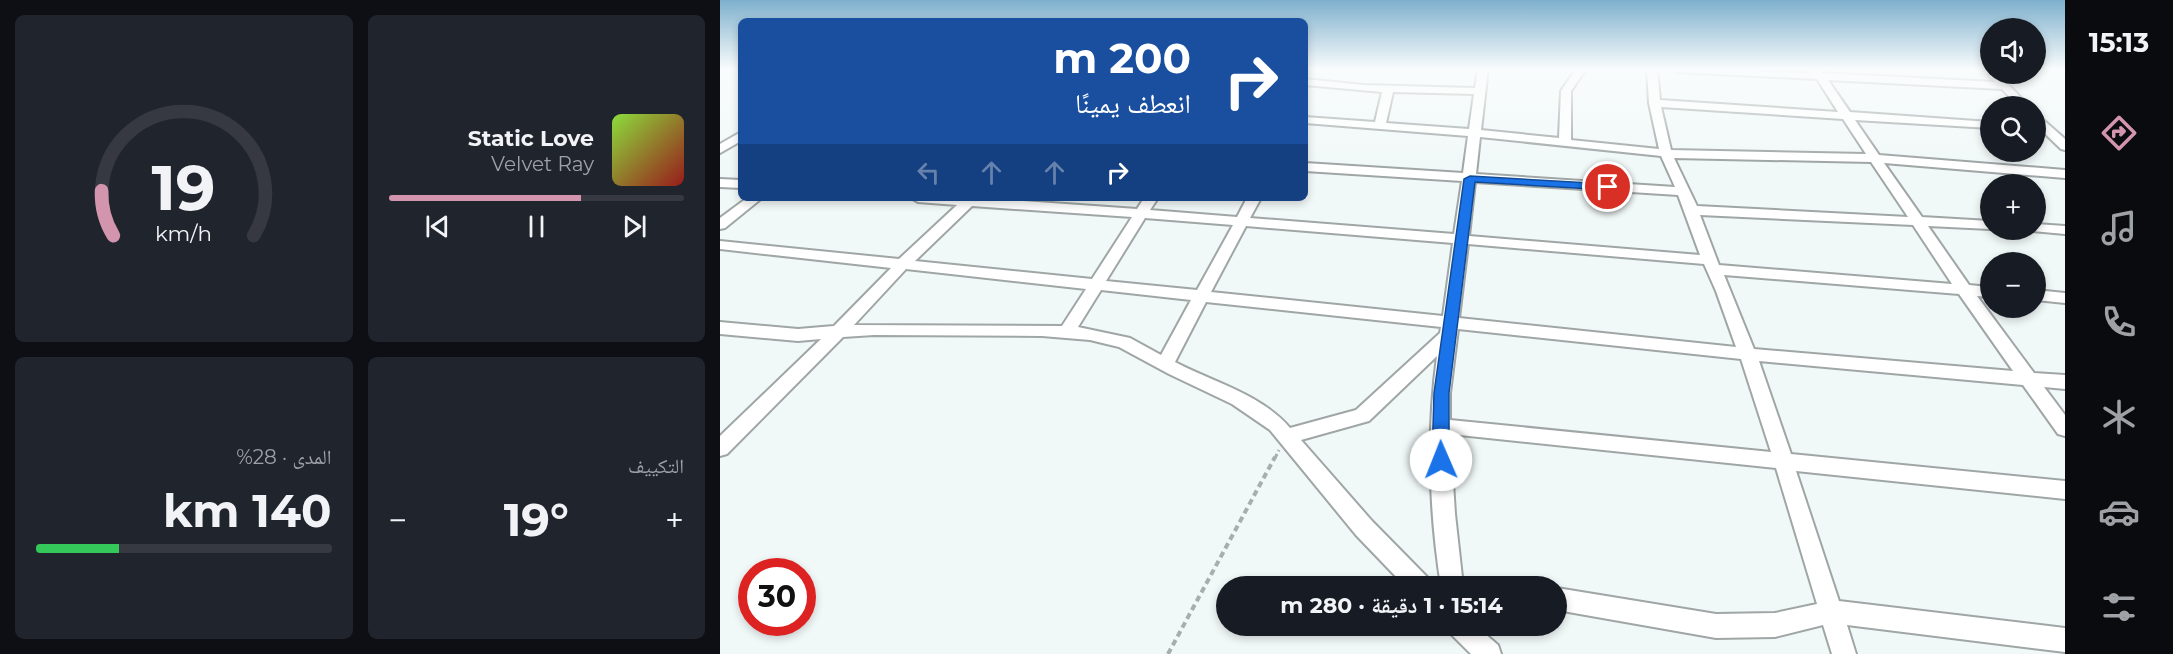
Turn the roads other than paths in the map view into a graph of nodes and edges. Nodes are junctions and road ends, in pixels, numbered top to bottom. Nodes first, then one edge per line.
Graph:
1 (1386, 100) edge
2 (1479, 100) edge
3 (1566, 100) edge
4 (1655, 100) edge
5 (1836, 100) edge
6 (1655, 103) junction
7 (1847, 116) junction
8 (1308, 120) edge
9 (1980, 124) edge
10 (1380, 126) junction
11 (2046, 132) edge
12 (1474, 133) junction
13 (738, 138) edge
14 (1565, 141) junction
15 (723, 145) edge
16 (2065, 146) edge
17 (1666, 154) junction
18 (1875, 158) junction
19 (1308, 167) edge
20 (2065, 174) edge
21 (1470, 179) junction
22 (720, 183) edge
23 (738, 184) edge
24 (1683, 191) junction
25 (752, 201) edge
26 (969, 201) edge
27 (981, 201) edge
28 (1149, 201) edge
29 (1252, 201) edge
30 (1692, 210) junction
31 (1140, 215) junction
32 (1918, 219) junction
33 (1241, 221) junction
34 (1980, 224) edge
35 (720, 225) edge
36 (2046, 229) edge
37 (2065, 230) edge
38 (1461, 240) junction
39 (720, 245) edge
40 (1711, 264) junction
41 (902, 265) junction
42 (1097, 284) junction
43 (1964, 290) junction
44 (1980, 291) edge
45 (1202, 296) junction
46 (2046, 296) edge
47 (2065, 298) edge
48 (720, 328) edge
49 (1449, 328) junction
50 (1067, 331) junction
51 (838, 332) junction
52 (1747, 354) junction
53 (1165, 364) junction
54 (2028, 379) junction
55 (2065, 382) edge
56 (1440, 426) junction
57 (2065, 429) edge
58 (1287, 436) junction
59 (720, 448) edge
60 (1782, 462) junction
61 (2065, 490) edge
62 (1410, 576) edge
63 (1451, 576) edge
64 (1567, 601) edge
65 (1832, 612) junction
66 (1470, 636) edge
67 (2065, 640) edge
68 (1489, 654) edge
69 (1844, 654) edge

1 - 10 street
2 - 12 street
3 - 14 street
4 - 6 street
5 - 7 street
6 - 7 street
6 - 17 street
7 - 9 street
7 - 18 street
8 - 10 street
10 - 12 street
11 - 16 street
12 - 14 street
12 - 21 street
13 - 15 street
14 - 17 street
17 - 18 street
17 - 24 street
18 - 20 street
18 - 32 street
19 - 21 street
21 - 24 street
21 - 38 street
22 - 23 street
24 - 30 street
25 - 35 street
26 - 41 street
27 - 31 street
28 - 31 street
29 - 33 street
30 - 32 street
30 - 40 street
31 - 33 street
31 - 42 street
32 - 34 street
32 - 43 street
33 - 38 street
33 - 45 street
36 - 37 street
38 - 40 street
38 - 49 street
39 - 41 street
40 - 43 street
40 - 52 street
41 - 42 street
41 - 51 street
42 - 45 street
42 - 50 street
43 - 44 street
43 - 54 street
45 - 49 street
45 - 53 street
46 - 47 street
48 - 51 street
49 - 52 street
49 - 56 street
49 - 58 street
50 - 51 street
50 - 53 street
51 - 59 street
52 - 54 street
52 - 60 street
53 - 58 street
54 - 55 street
54 - 57 street
56 - 60 street
56 - 63 street
58 - 62 street
60 - 61 street
60 - 65 street
64 - 65 street
65 - 67 street
65 - 69 street
66 - 68 street

